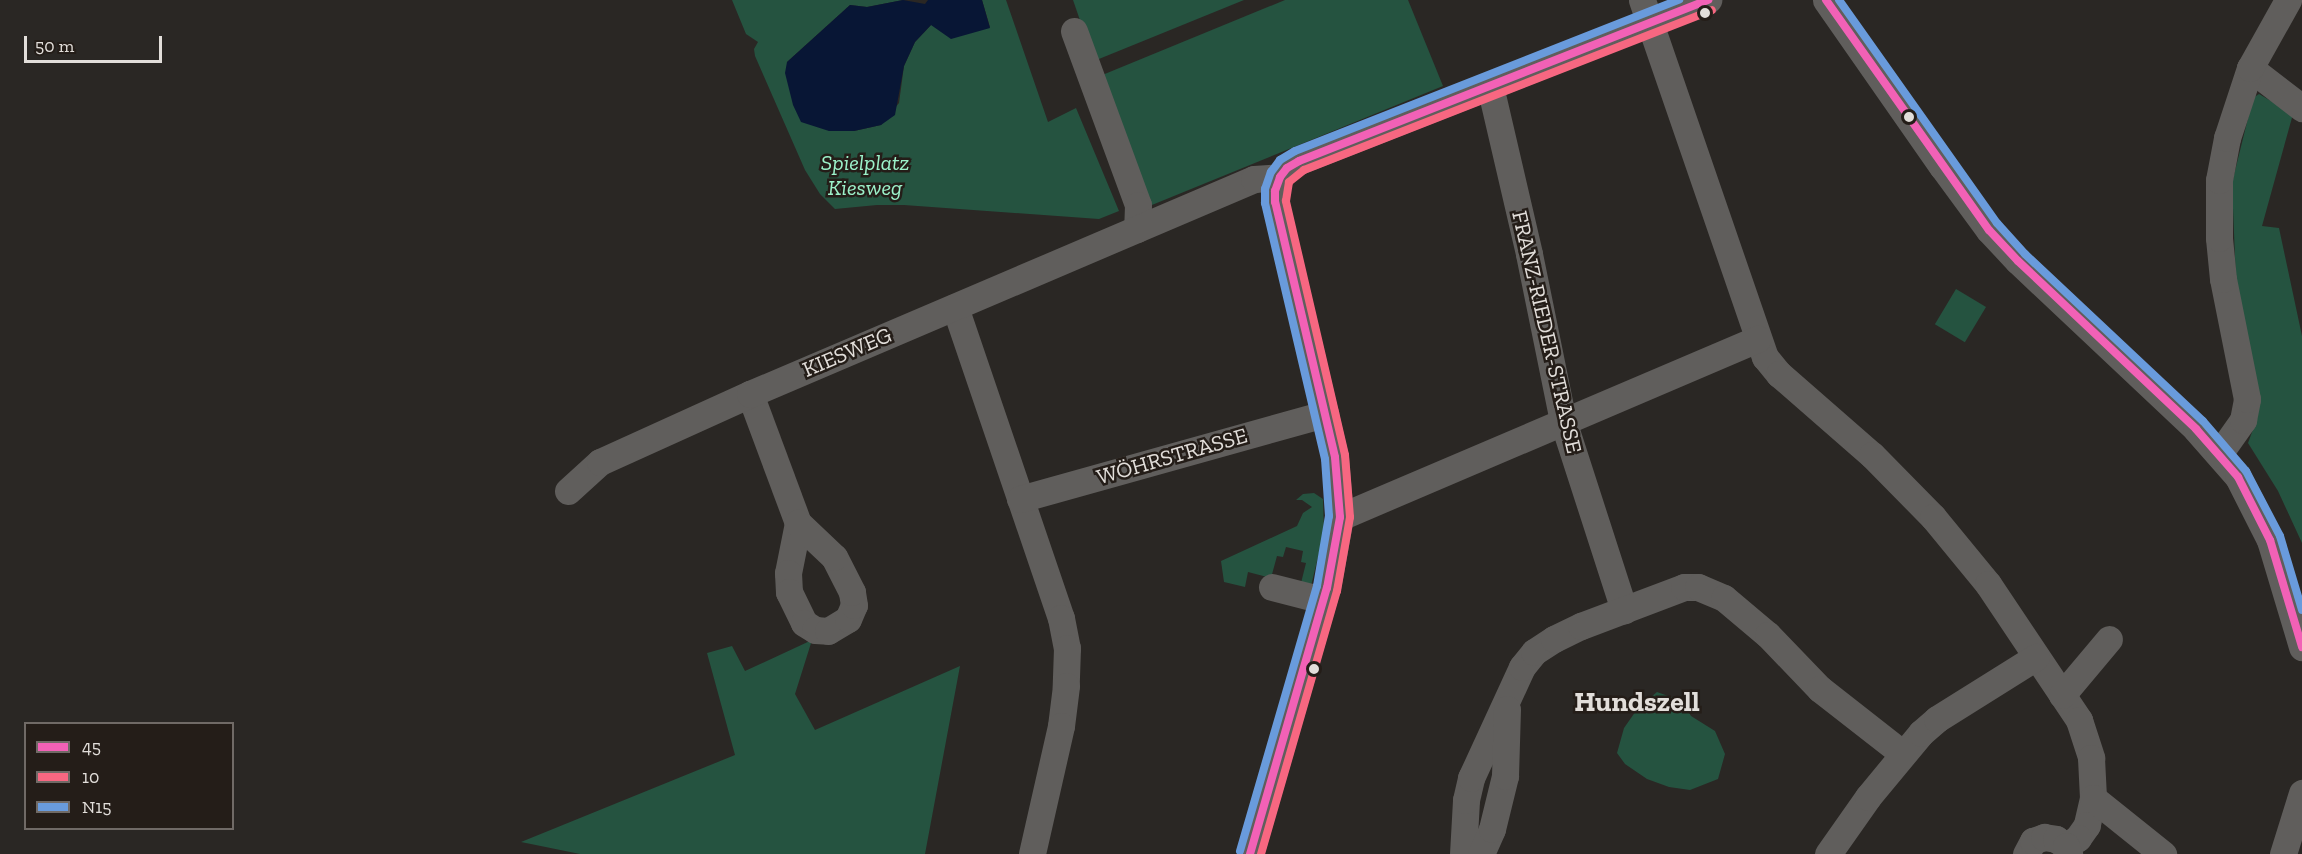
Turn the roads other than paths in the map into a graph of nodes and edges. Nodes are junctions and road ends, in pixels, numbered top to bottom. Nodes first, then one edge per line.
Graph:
1 (1708, 0) edge
2 (1826, 0) edge
3 (2288, 0) edge
4 (1647, 11) edge
5 (1074, 31) dead end
6 (2250, 68) junction
7 (1490, 86) junction
8 (2302, 108) edge
9 (1280, 177) junction
10 (1137, 229) junction
11 (955, 307) junction
12 (1758, 339) junction
13 (750, 394) junction
14 (1325, 414) junction
15 (1563, 421) junction
16 (2219, 454) junction
17 (568, 491) dead end
18 (1020, 499) junction
19 (1340, 517) junction
20 (798, 523) dead end
21 (1272, 587) dead end
22 (1323, 600) junction
23 (1624, 610) junction
24 (2109, 639) dead end
25 (2302, 647) edge
26 (2036, 657) junction
27 (2062, 695) junction
28 (1507, 704) junction
29 (1902, 753) junction
30 (2302, 793) edge
31 (2093, 798) junction
32 (2067, 850) edge
33 (1032, 854) edge
34 (1250, 854) edge
35 (1463, 854) edge
36 (1481, 854) edge
37 (1828, 854) edge
38 (2026, 854) edge
39 (2163, 854) edge
40 (2283, 854) edge

1 - 4 street
2 - 16 street
3 - 6 street
4 - 7 street
4 - 12 street
5 - 10 street
6 - 8 street
6 - 16 street
7 - 9 street
7 - 15 street, FRANZ-RIEDER-STRASSE
9 - 10 street, KIESWEG
9 - 14 street
10 - 11 street, KIESWEG
11 - 13 street, KIESWEG
11 - 18 street
12 - 15 street
12 - 26 street
13 - 17 street, KIESWEG
13 - 20 street
14 - 18 street, WÖHRSTRASSE
14 - 19 street
15 - 19 street
15 - 23 street, FRANZ-RIEDER-STRASSE
16 - 25 street
18 - 33 street
19 - 22 street
21 - 22 street
22 - 34 street
23 - 28 street
23 - 29 street
24 - 27 street
26 - 27 street
26 - 29 street
27 - 31 street
28 - 35 street
28 - 36 street
29 - 37 street
30 - 40 street
31 - 32 street
31 - 39 street
32 - 38 street

